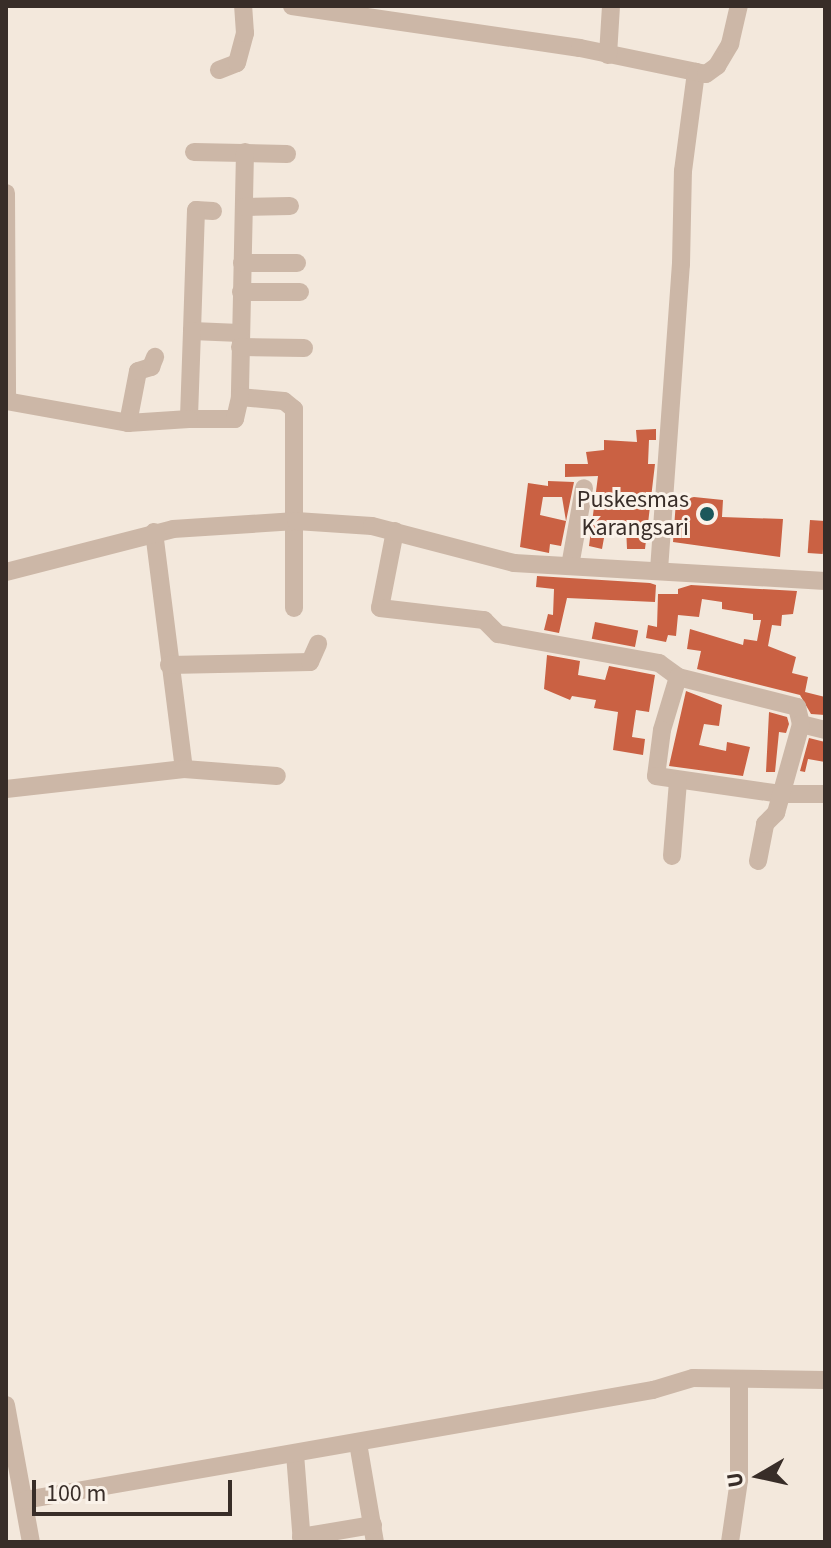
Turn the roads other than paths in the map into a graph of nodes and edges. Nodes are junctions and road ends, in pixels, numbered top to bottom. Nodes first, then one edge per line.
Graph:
1 (243, 6) edge
2 (292, 6) edge
3 (611, 6) edge
4 (739, 6) edge
5 (608, 55) junction
6 (219, 70) dead end
7 (696, 72) junction
8 (194, 152) dead end
9 (245, 152) junction
10 (287, 154) dead end
11 (6, 193) edge
12 (290, 206) dead end
13 (244, 207) junction
14 (213, 211) dead end
15 (242, 263) junction
16 (297, 263) dead end
17 (241, 292) junction
18 (300, 292) dead end
19 (192, 331) junction
20 (240, 340) junction
21 (304, 348) dead end
22 (155, 357) dead end
23 (240, 397) junction
24 (7, 401) edge
25 (189, 419) junction
26 (128, 423) junction
27 (584, 488) dead end
28 (296, 521) junction
29 (395, 531) junction
30 (154, 532) junction
31 (570, 566) junction
32 (659, 570) junction
33 (6, 572) edge
34 (825, 581) edge
35 (294, 608) dead end
36 (318, 644) dead end
37 (169, 665) junction
38 (678, 677) junction
39 (801, 724) junction
40 (825, 730) edge
41 (184, 769) junction
42 (277, 776) dead end
43 (678, 782) junction
44 (6, 789) edge
45 (781, 794) junction
46 (825, 794) edge
47 (672, 856) dead end
48 (758, 861) dead end
49 (739, 1380) junction
50 (825, 1380) edge
51 (6, 1405) edge
52 (358, 1443) junction
53 (295, 1454) junction
54 (25, 1500) junction
55 (374, 1534) edge
56 (301, 1539) edge
57 (31, 1542) edge
58 (730, 1542) edge

1 - 6 street
2 - 5 street
3 - 5 street
4 - 7 street
5 - 7 street
7 - 32 street
8 - 9 street
9 - 10 street
9 - 13 street
11 - 24 street
12 - 13 street
13 - 15 street
14 - 19 street
15 - 16 street
15 - 17 street
17 - 18 street
17 - 20 street
19 - 20 street
19 - 25 street
20 - 21 street
20 - 23 street
22 - 26 street
23 - 25 street
23 - 28 street
24 - 26 street
25 - 26 street
27 - 31 street
28 - 29 street
28 - 30 street
28 - 35 street
29 - 31 street
29 - 38 street
30 - 33 street
30 - 37 street
31 - 32 street
32 - 34 street
36 - 37 street
37 - 41 street
38 - 39 street
38 - 43 street
39 - 40 street
39 - 45 street
41 - 42 street
41 - 44 street
43 - 45 street
43 - 47 street
45 - 46 street
45 - 48 street
49 - 50 street
49 - 52 street
49 - 58 street
51 - 54 street
52 - 53 street
52 - 55 street
53 - 54 street
53 - 56 street
54 - 57 street
55 - 56 street

